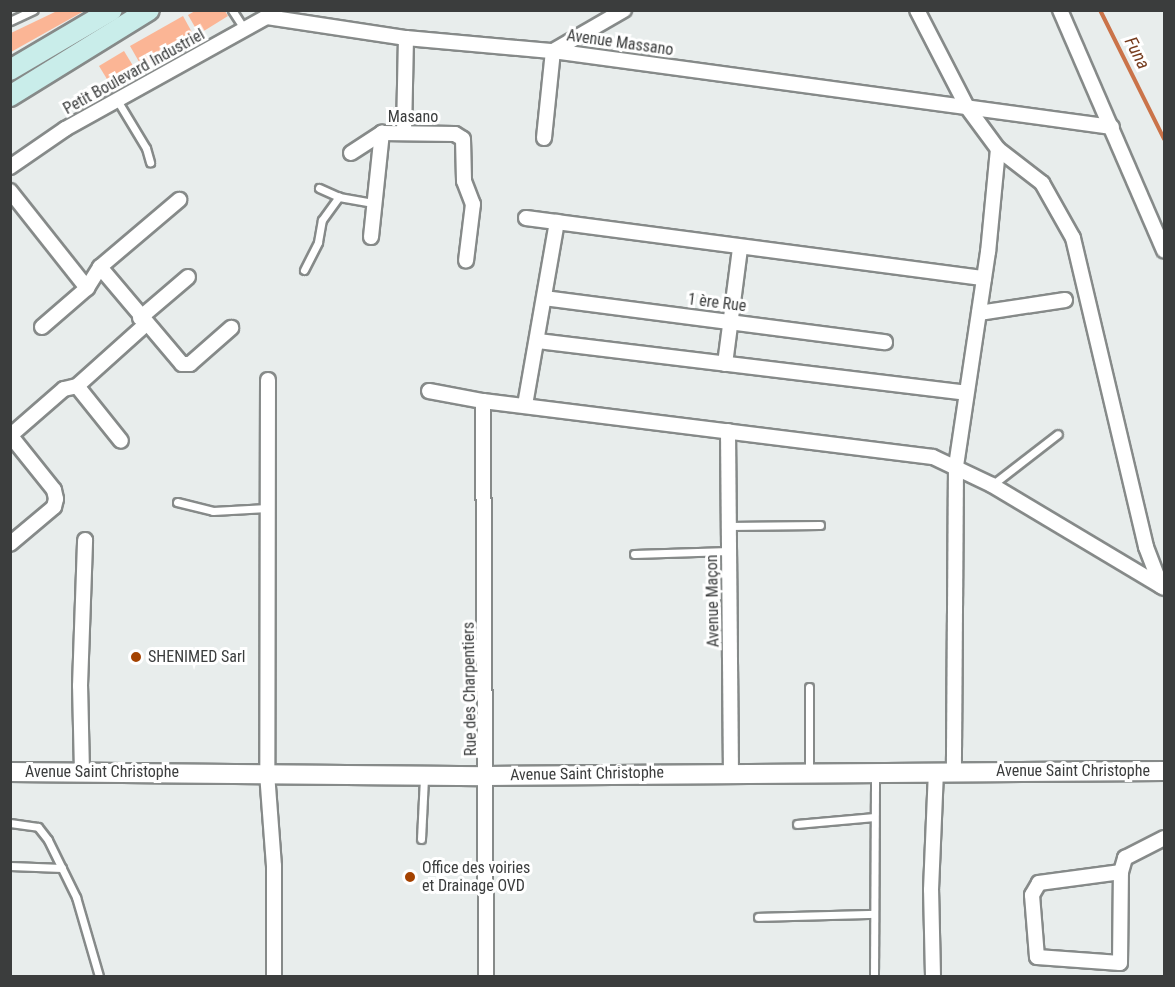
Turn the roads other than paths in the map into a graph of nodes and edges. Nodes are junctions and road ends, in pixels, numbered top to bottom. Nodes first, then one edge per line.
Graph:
1 (34, 10) edge
2 (112, 10) edge
3 (149, 10) edge
4 (232, 10) edge
5 (624, 10) edge
6 (916, 10) edge
7 (1060, 10) edge
8 (272, 14) edge
9 (10, 21) edge
10 (245, 30) junction
11 (405, 38) junction
12 (553, 51) junction
13 (10, 70) edge
14 (10, 96) edge
15 (117, 100) junction
16 (967, 107) junction
17 (1112, 127) junction
18 (382, 133) junction
19 (404, 133) junction
20 (544, 138) dead end
21 (998, 149) junction
22 (351, 153) dead end
23 (150, 162) dead end
24 (10, 167) edge
25 (320, 188) dead end
26 (10, 191) edge
27 (339, 197) junction
28 (178, 200) dead end
29 (374, 203) junction
30 (526, 218) dead end
31 (557, 222) junction
32 (371, 237) dead end
33 (740, 248) junction
34 (1164, 250) edge
35 (466, 261) dead end
36 (100, 267) junction
37 (304, 270) dead end
38 (189, 277) dead end
39 (984, 278) junction
40 (87, 288) junction
41 (544, 298) junction
42 (1065, 300) dead end
43 (979, 313) junction
44 (143, 321) junction
45 (732, 322) junction
46 (42, 327) dead end
47 (231, 328) dead end
48 (538, 341) junction
49 (885, 342) dead end
50 (725, 364) junction
51 (268, 380) dead end
52 (77, 386) junction
53 (429, 391) dead end
54 (966, 393) junction
55 (483, 401) junction
56 (525, 405) junction
57 (728, 431) junction
58 (1058, 434) dead end
59 (11, 435) edge
60 (121, 441) dead end
61 (956, 467) junction
62 (992, 485) junction
63 (177, 502) dead end
64 (267, 508) junction
65 (820, 525) dead end
66 (729, 526) junction
67 (86, 540) dead end
68 (10, 544) edge
69 (729, 551) junction
70 (634, 554) dead end
71 (1163, 587) edge
72 (809, 687) dead end
73 (1164, 771) edge
74 (10, 772) edge
75 (82, 772) junction
76 (731, 772) junction
77 (809, 772) junction
78 (945, 772) junction
79 (267, 773) junction
80 (874, 773) junction
81 (424, 775) junction
82 (487, 776) junction
83 (874, 817) junction
84 (10, 823) edge
85 (797, 824) dead end
86 (1164, 838) edge
87 (421, 839) dead end
88 (10, 866) edge
89 (62, 868) junction
90 (1121, 872) junction
91 (874, 914) junction
92 (758, 917) dead end
93 (99, 976) edge
94 (274, 976) edge
95 (486, 976) edge
96 (874, 976) edge
97 (933, 976) edge

1 - 9 lane
2 - 13 main road
3 - 14 main road
4 - 10 lane
5 - 12 street
6 - 16 street
7 - 17 street
8 - 10 street, Petit Boulevard Industriel
8 - 11 street, Avenue Massano
10 - 15 street, Petit Boulevard Industriel
11 - 12 street, Avenue Massano
11 - 19 street
12 - 16 street, Avenue Massano
12 - 20 street
15 - 23 lane
15 - 24 street, Petit Boulevard Industriel
16 - 17 street, Avenue Massano
16 - 21 street
17 - 34 street
18 - 19 street, Masano
18 - 22 street, Masano
18 - 29 street
19 - 35 street, Masano
21 - 39 street
21 - 71 street
25 - 27 lane
26 - 40 street
27 - 29 lane
27 - 37 lane
28 - 36 street
29 - 32 street
30 - 31 street
31 - 33 street
31 - 41 street
33 - 39 street
33 - 45 street
36 - 40 street
36 - 44 street
38 - 44 street
39 - 43 street
40 - 46 street
41 - 45 street, 1 ère Rue
41 - 48 street
42 - 43 street
43 - 54 street
44 - 47 street
44 - 52 street
45 - 49 street, 1 ère Rue
45 - 50 street
48 - 50 street
48 - 56 street
50 - 54 street
51 - 64 street
52 - 59 street
52 - 60 street
53 - 55 street
54 - 61 street
55 - 56 street
55 - 82 street, Rue des Charpentiers
56 - 57 street
57 - 61 street
57 - 66 street, Avenue Maçon
58 - 62 lane
59 - 68 street
61 - 62 street
61 - 78 street
62 - 71 street
63 - 64 lane
64 - 79 street
65 - 66 lane
66 - 69 street, Avenue Maçon
67 - 75 street
69 - 70 lane
69 - 76 street, Avenue Maçon
72 - 77 lane
73 - 78 street, Avenue Saint Christophe
74 - 75 street, Avenue Saint Christophe
75 - 79 street, Avenue Saint Christophe
76 - 77 street, Avenue Saint Christophe
76 - 82 street, Avenue Saint Christophe
77 - 80 street, Avenue Saint Christophe
78 - 80 street, Avenue Saint Christophe
78 - 97 street
79 - 81 street, Avenue Saint Christophe
79 - 94 street
80 - 83 lane
81 - 82 street, Avenue Saint Christophe
81 - 87 lane
82 - 95 street, Rue des Charpentiers
83 - 85 lane
83 - 91 lane
84 - 89 lane
86 - 90 street
88 - 89 lane
89 - 93 lane
90 - 90 street
91 - 92 lane
91 - 96 lane

